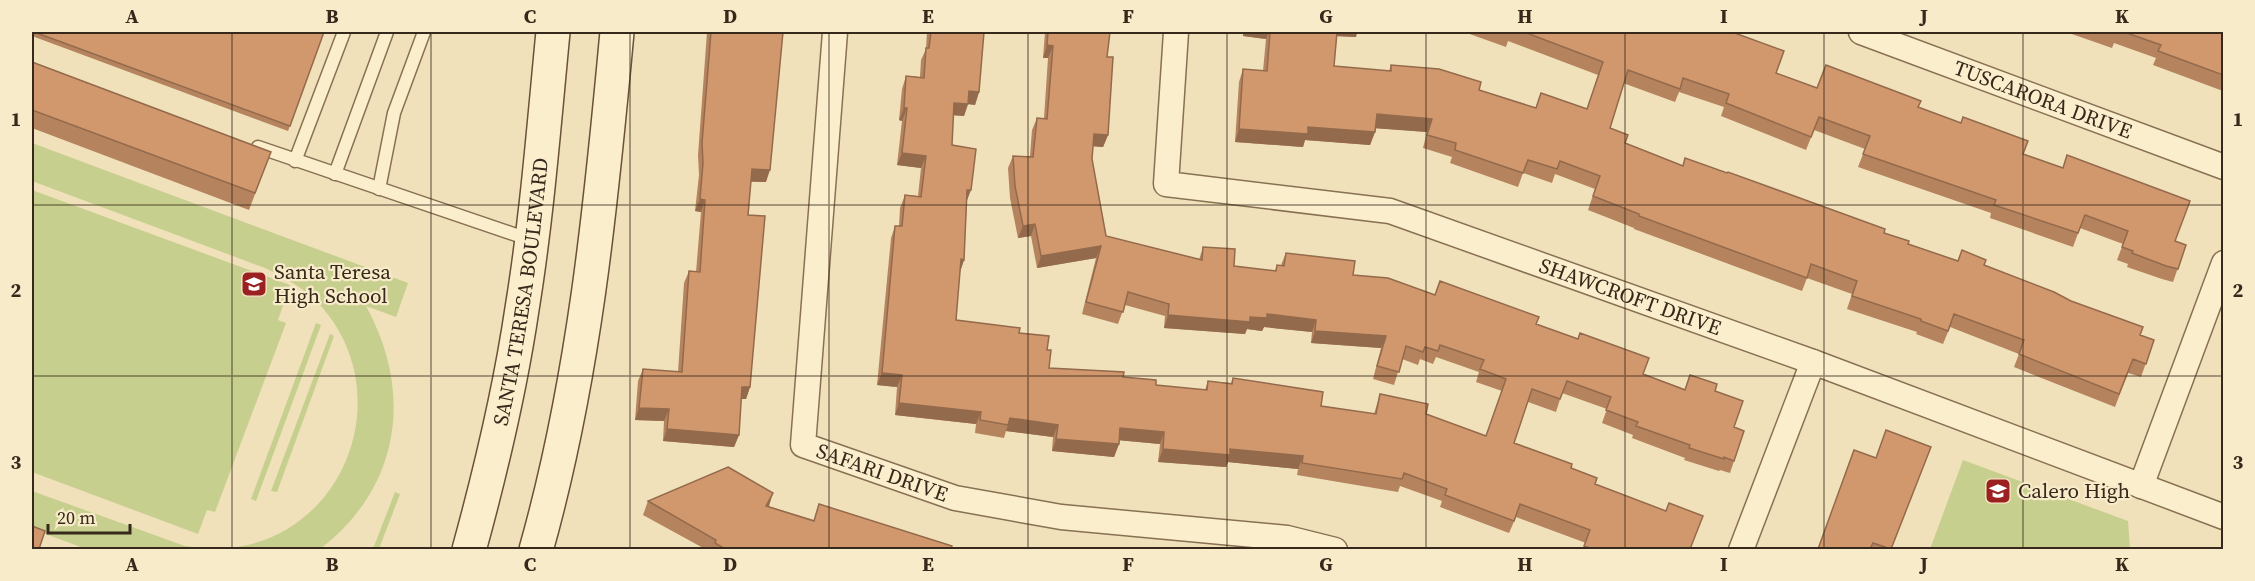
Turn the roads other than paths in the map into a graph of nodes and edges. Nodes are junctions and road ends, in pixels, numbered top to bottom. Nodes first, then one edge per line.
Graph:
1 (344, 32) edge
2 (387, 32) edge
3 (424, 32) edge
4 (553, 32) edge
5 (617, 32) edge
6 (835, 32) edge
7 (1176, 32) edge
8 (1861, 32) edge
9 (244, 142) edge
10 (295, 161) junction
11 (2223, 167) edge
12 (335, 174) junction
13 (379, 189) junction
14 (532, 240) junction
15 (2223, 263) edge
16 (1813, 362) junction
17 (2141, 486) junction
18 (2223, 517) edge
19 (469, 549) edge
20 (536, 549) edge
21 (1335, 549) edge
22 (1741, 549) edge

1 - 10 lane
2 - 12 lane
3 - 13 lane
4 - 14 main road, SANTA TERESA BOULEVARD
5 - 20 main road
6 - 21 street, SAFARI DRIVE
7 - 16 street, SHAWCROFT DRIVE
8 - 11 street, TUSCARORA DRIVE
9 - 10 lane
10 - 12 lane
12 - 13 lane
13 - 14 lane
14 - 19 main road, SANTA TERESA BOULEVARD
15 - 17 street
16 - 17 street, SHAWCROFT DRIVE
16 - 22 street
17 - 18 street, SHAWCROFT DRIVE

